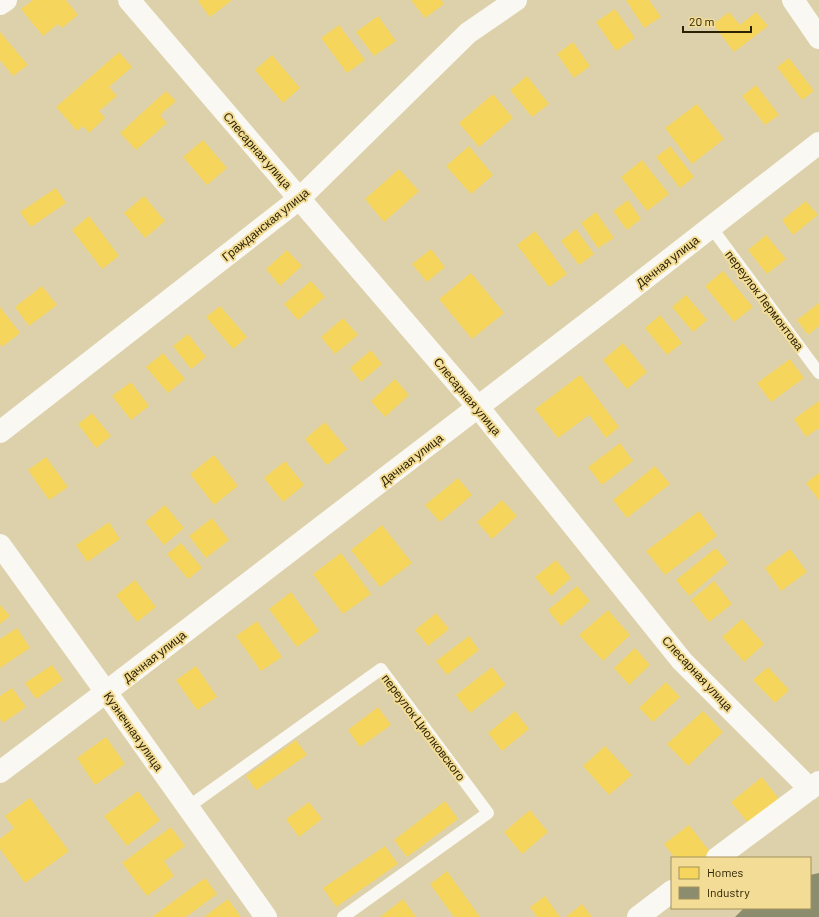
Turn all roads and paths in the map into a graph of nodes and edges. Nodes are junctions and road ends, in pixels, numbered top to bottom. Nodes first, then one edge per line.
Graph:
1 (6, 0) edge
2 (129, 0) edge
3 (516, 0) edge
4 (793, 0) edge
5 (0, 4) edge
6 (819, 38) edge
7 (819, 143) edge
8 (299, 198) junction
9 (711, 227) junction
10 (819, 373) edge
11 (478, 407) junction
12 (0, 432) edge
13 (0, 545) edge
14 (106, 692) junction
15 (0, 772) edge
16 (816, 789) edge
17 (188, 807) junction
18 (718, 857) edge
19 (671, 892) edge
20 (266, 917) edge
21 (344, 917) edge
22 (638, 917) edge

1 - 5 street
2 - 8 street, Слесарная улица
3 - 8 street, Гражданская улица
4 - 6 street
7 - 9 street, Дачная улица
8 - 11 street, Слесарная улица
8 - 12 street, Гражданская улица
9 - 10 lane, переулок Лермонтова
9 - 11 street, Дачная улица
11 - 14 street, Дачная улица
11 - 16 street, Слесарная улица
13 - 14 street, Кузнечная улица
14 - 15 street, Дачная улица
14 - 17 street, Кузнечная улица
16 - 18 street
17 - 20 street, Кузнечная улица
17 - 21 lane, переулок Циолковского
19 - 22 street

